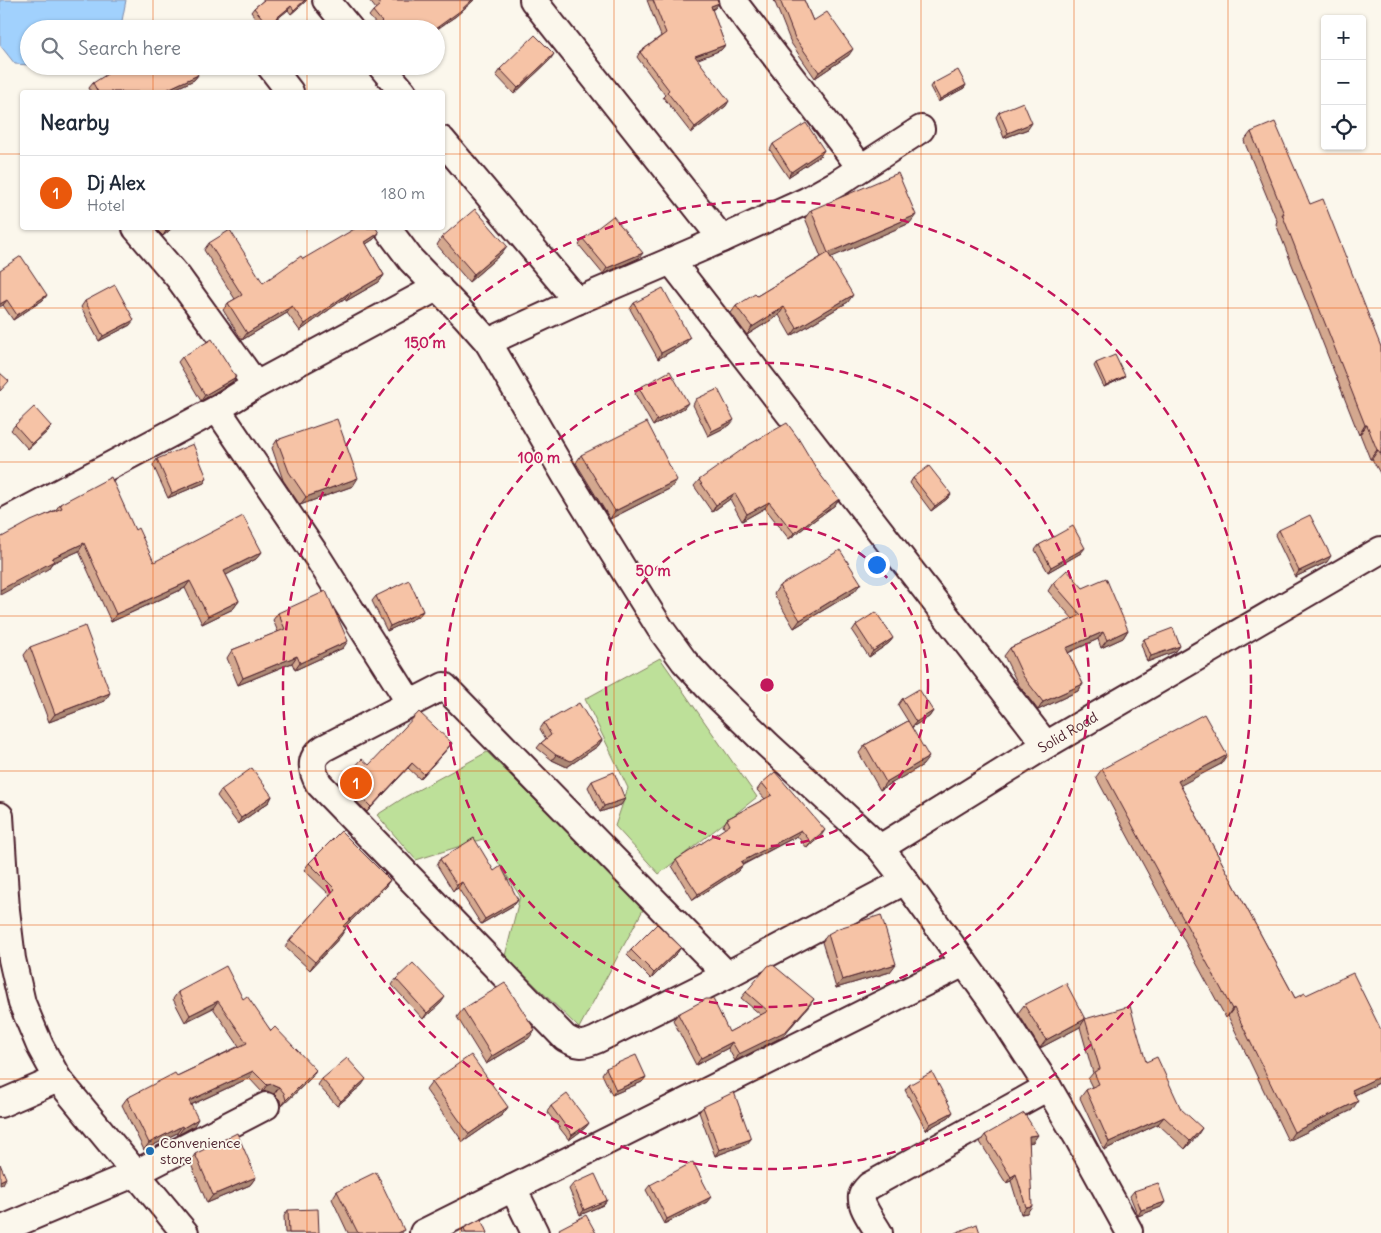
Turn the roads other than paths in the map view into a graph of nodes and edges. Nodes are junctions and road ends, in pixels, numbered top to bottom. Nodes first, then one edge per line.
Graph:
1 (326, 0) edge
2 (533, 0) edge
3 (732, 0) edge
4 (343, 20) edge
5 (277, 75) edge
6 (389, 75) edge
7 (288, 90) edge
8 (401, 90) edge
9 (921, 129) dead end
10 (445, 144) edge
11 (861, 168) junction
12 (138, 230) edge
13 (388, 230) edge
14 (722, 239) junction
15 (671, 261) junction
16 (438, 286) junction
17 (577, 301) junction
18 (488, 342) junction
19 (256, 385) junction
20 (217, 409) junction
21 (0, 524) edge
22 (1381, 550) edge
23 (410, 703) junction
24 (1046, 745) junction
25 (0, 816) edge
26 (880, 848) junction
27 (2, 880) edge
28 (905, 881) junction
29 (964, 963) junction
30 (727, 975) junction
31 (58, 1079) junction
32 (1048, 1087) junction
33 (0, 1104) edge
34 (266, 1106) dead end
35 (136, 1173) junction
36 (513, 1188) junction
37 (0, 1230) edge
38 (1129, 1231) dead end
39 (185, 1233) edge
40 (423, 1233) edge
41 (535, 1233) edge
42 (879, 1233) edge

1 - 4 street
2 - 14 street
3 - 11 street
5 - 7 street
6 - 8 street
9 - 11 street
10 - 17 street
11 - 14 street
12 - 19 street
13 - 16 street
14 - 15 street
15 - 17 street
15 - 24 street
16 - 18 street
16 - 19 street
17 - 18 street
18 - 26 street
19 - 20 street
20 - 21 street
20 - 23 street
22 - 24 street, Solid Road
23 - 30 street
23 - 30 street
24 - 26 street, Solid Road
25 - 27 street
26 - 28 street
27 - 31 street
28 - 29 street
28 - 30 street
29 - 32 street
29 - 36 street
31 - 33 street
31 - 35 street
32 - 38 street
32 - 42 street
34 - 35 street
35 - 37 street
35 - 39 street
36 - 40 street
36 - 41 street

